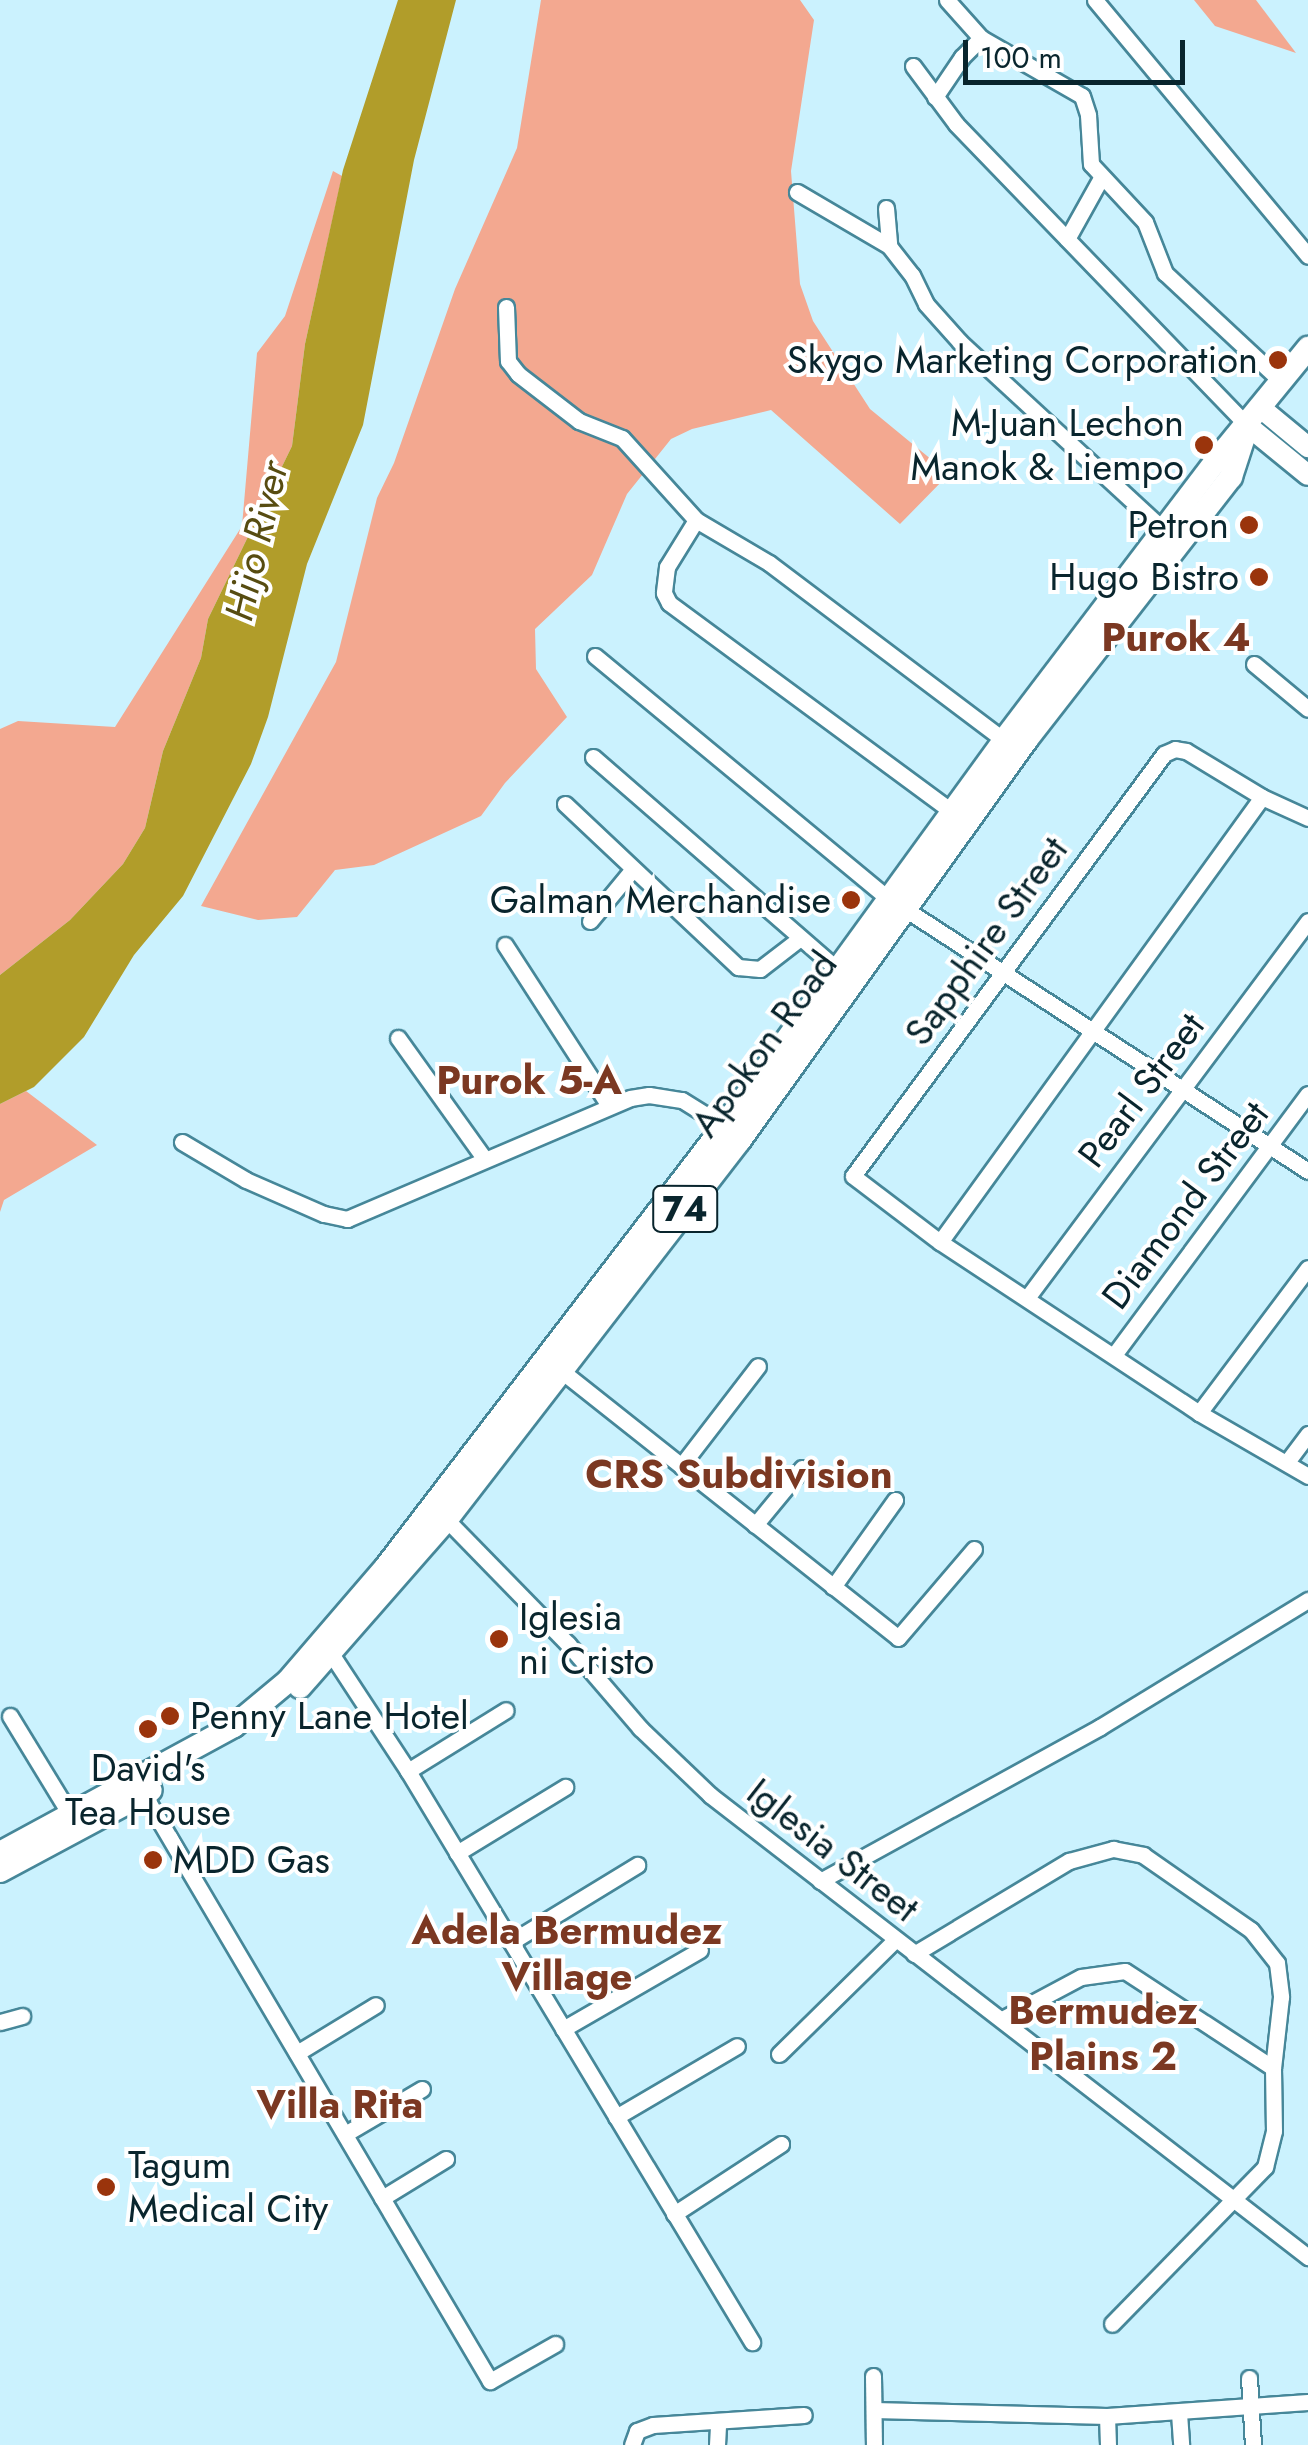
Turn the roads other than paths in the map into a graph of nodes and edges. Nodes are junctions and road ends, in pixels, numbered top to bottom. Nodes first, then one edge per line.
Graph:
1 (947, 0) edge
2 (1095, 0) edge
3 (981, 38) junction
4 (913, 66) dead end
5 (934, 97) junction
6 (1101, 178) junction
7 (797, 192) dead end
8 (886, 208) dead end
9 (1067, 239) junction
10 (889, 246) junction
11 (1308, 256) edge
12 (506, 306) dead end
13 (1308, 348) edge
14 (1282, 382) junction
15 (1255, 418) junction
16 (1308, 447) edge
17 (1308, 475) edge
18 (696, 520) junction
19 (1164, 530) junction
20 (595, 656) dead end
21 (1254, 664) dead end
22 (1308, 709) edge
23 (1004, 740) junction
24 (593, 757) dead end
25 (1262, 797) junction
26 (565, 804) dead end
27 (952, 812) junction
28 (1308, 818) edge
29 (633, 869) junction
30 (895, 903) junction
31 (590, 921) dead end
32 (1308, 921) edge
33 (798, 939) junction
34 (505, 945) dead end
35 (1003, 972) junction
36 (845, 976) junction
37 (1094, 1031) junction
38 (398, 1038) dead end
39 (1182, 1089) junction
40 (1308, 1094) edge
41 (608, 1104) junction
42 (732, 1133) junction
43 (182, 1142) dead end
44 (1269, 1145) junction
45 (484, 1158) junction
46 (1308, 1172) edge
47 (940, 1242) junction
48 (1308, 1268) edge
49 (1027, 1298) junction
50 (1114, 1355) junction
51 (551, 1363) junction
52 (758, 1366) dead end
53 (1199, 1413) junction
54 (1308, 1434) edge
55 (1287, 1462) junction
56 (681, 1466) junction
57 (802, 1468) dead end
58 (1308, 1476) edge
59 (895, 1500) dead end
60 (439, 1513) junction
61 (754, 1525) junction
62 (974, 1550) dead end
63 (833, 1586) junction
64 (1308, 1600) edge
65 (327, 1648) junction
66 (506, 1710) dead end
67 (10, 1716) dead end
68 (408, 1772) junction
69 (564, 1787) dead end
70 (141, 1788) junction
71 (71, 1816) junction
72 (0, 1853) edge
73 (457, 1853) junction
74 (637, 1865) dead end
75 (0, 1871) edge
76 (820, 1881) junction
77 (895, 1940) junction
78 (511, 1942) junction
79 (700, 1950) dead end
80 (914, 1954) junction
81 (376, 2005) dead end
82 (22, 2016) dead end
83 (1002, 2019) junction
84 (0, 2022) edge
85 (563, 2029) junction
86 (737, 2046) dead end
87 (297, 2052) junction
88 (779, 2054) dead end
89 (1273, 2068) junction
90 (422, 2088) dead end
91 (616, 2117) junction
92 (345, 2134) junction
93 (781, 2144) dead end
94 (446, 2159) dead end
95 (382, 2198) junction
96 (1237, 2199) junction
97 (674, 2214) junction
98 (1307, 2251) edge
99 (1112, 2324) dead end
100 (752, 2342) dead end
101 (555, 2344) dead end
102 (874, 2376) dead end
103 (1250, 2378) dead end
104 (1308, 2402) edge
105 (1251, 2406) junction
106 (874, 2410) junction
107 (1179, 2413) junction
108 (804, 2415) dead end
109 (1107, 2416) junction
110 (718, 2424) junction
111 (632, 2445) edge
112 (716, 2445) edge
113 (874, 2445) edge
114 (1108, 2445) edge
115 (1180, 2445) edge
116 (1253, 2445) edge

1 - 3 street
2 - 11 street
3 - 5 street
3 - 6 street
4 - 5 street
5 - 9 street
6 - 9 street
6 - 14 street
7 - 10 street
8 - 10 street
9 - 15 street
10 - 19 street
12 - 18 street
13 - 14 highway, Apokon Road / 74
14 - 15 highway, Apokon Road / 74
15 - 16 main road
15 - 17 main road
15 - 19 highway, Apokon Road / 74
15 - 30 highway, Apokon Road / 74
18 - 23 street
18 - 27 street
19 - 23 highway, Apokon Road / 74
20 - 30 street
21 - 22 street
23 - 27 highway, Apokon Road / 74
24 - 33 street
25 - 28 street
25 - 35 street, Sapphire Street
25 - 37 street
26 - 29 street
27 - 30 highway, Apokon Road / 74
29 - 31 street
29 - 33 street
30 - 35 street
30 - 36 highway, Apokon Road / 74
32 - 39 street, Pearl Street
33 - 36 street
34 - 41 street
35 - 37 street
35 - 47 street, Sapphire Street
36 - 42 highway, Apokon Road / 74
37 - 39 street
37 - 47 street
38 - 45 street
39 - 44 street
39 - 49 street, Pearl Street
40 - 44 street, Diamond Street
41 - 42 street
41 - 45 street
42 - 51 highway, Apokon Road / 74
43 - 45 street
44 - 46 street
44 - 50 street, Diamond Street
47 - 49 street
48 - 53 street
49 - 50 street
50 - 53 street
51 - 56 street
51 - 60 highway, Apokon Road / 74
52 - 56 street
53 - 55 street
54 - 55 street
55 - 58 street
56 - 61 street
57 - 61 street
59 - 63 street
60 - 65 highway, Apokon Road / 74
60 - 76 street, Iglesia Street
61 - 63 street
62 - 63 street
64 - 76 street
65 - 68 street
65 - 70 highway, Apokon Road / 74
66 - 68 street
67 - 71 street
68 - 73 street
69 - 73 street
70 - 71 highway, Apokon Road / 74
70 - 75 highway, Apokon Road / 74
70 - 87 street
71 - 72 highway, Apokon Road / 74
73 - 78 street
74 - 78 street
76 - 77 street, Iglesia Street
77 - 80 street, Iglesia Street
77 - 88 street
78 - 85 street
79 - 85 street
80 - 83 street, Iglesia Street
80 - 89 street
81 - 87 street
82 - 84 street
83 - 89 street
83 - 96 street, Iglesia Street
85 - 91 street
86 - 91 street
87 - 92 street
89 - 96 street
90 - 92 street
91 - 97 street
92 - 95 street
93 - 97 street
94 - 95 street
95 - 101 street
96 - 98 street, Iglesia Street
96 - 99 street
97 - 100 street
102 - 106 street
103 - 105 street
104 - 105 street
105 - 107 street
105 - 116 street
106 - 109 street
106 - 113 street
107 - 109 street
107 - 115 street
108 - 110 street
109 - 114 street
110 - 111 street
110 - 112 street

